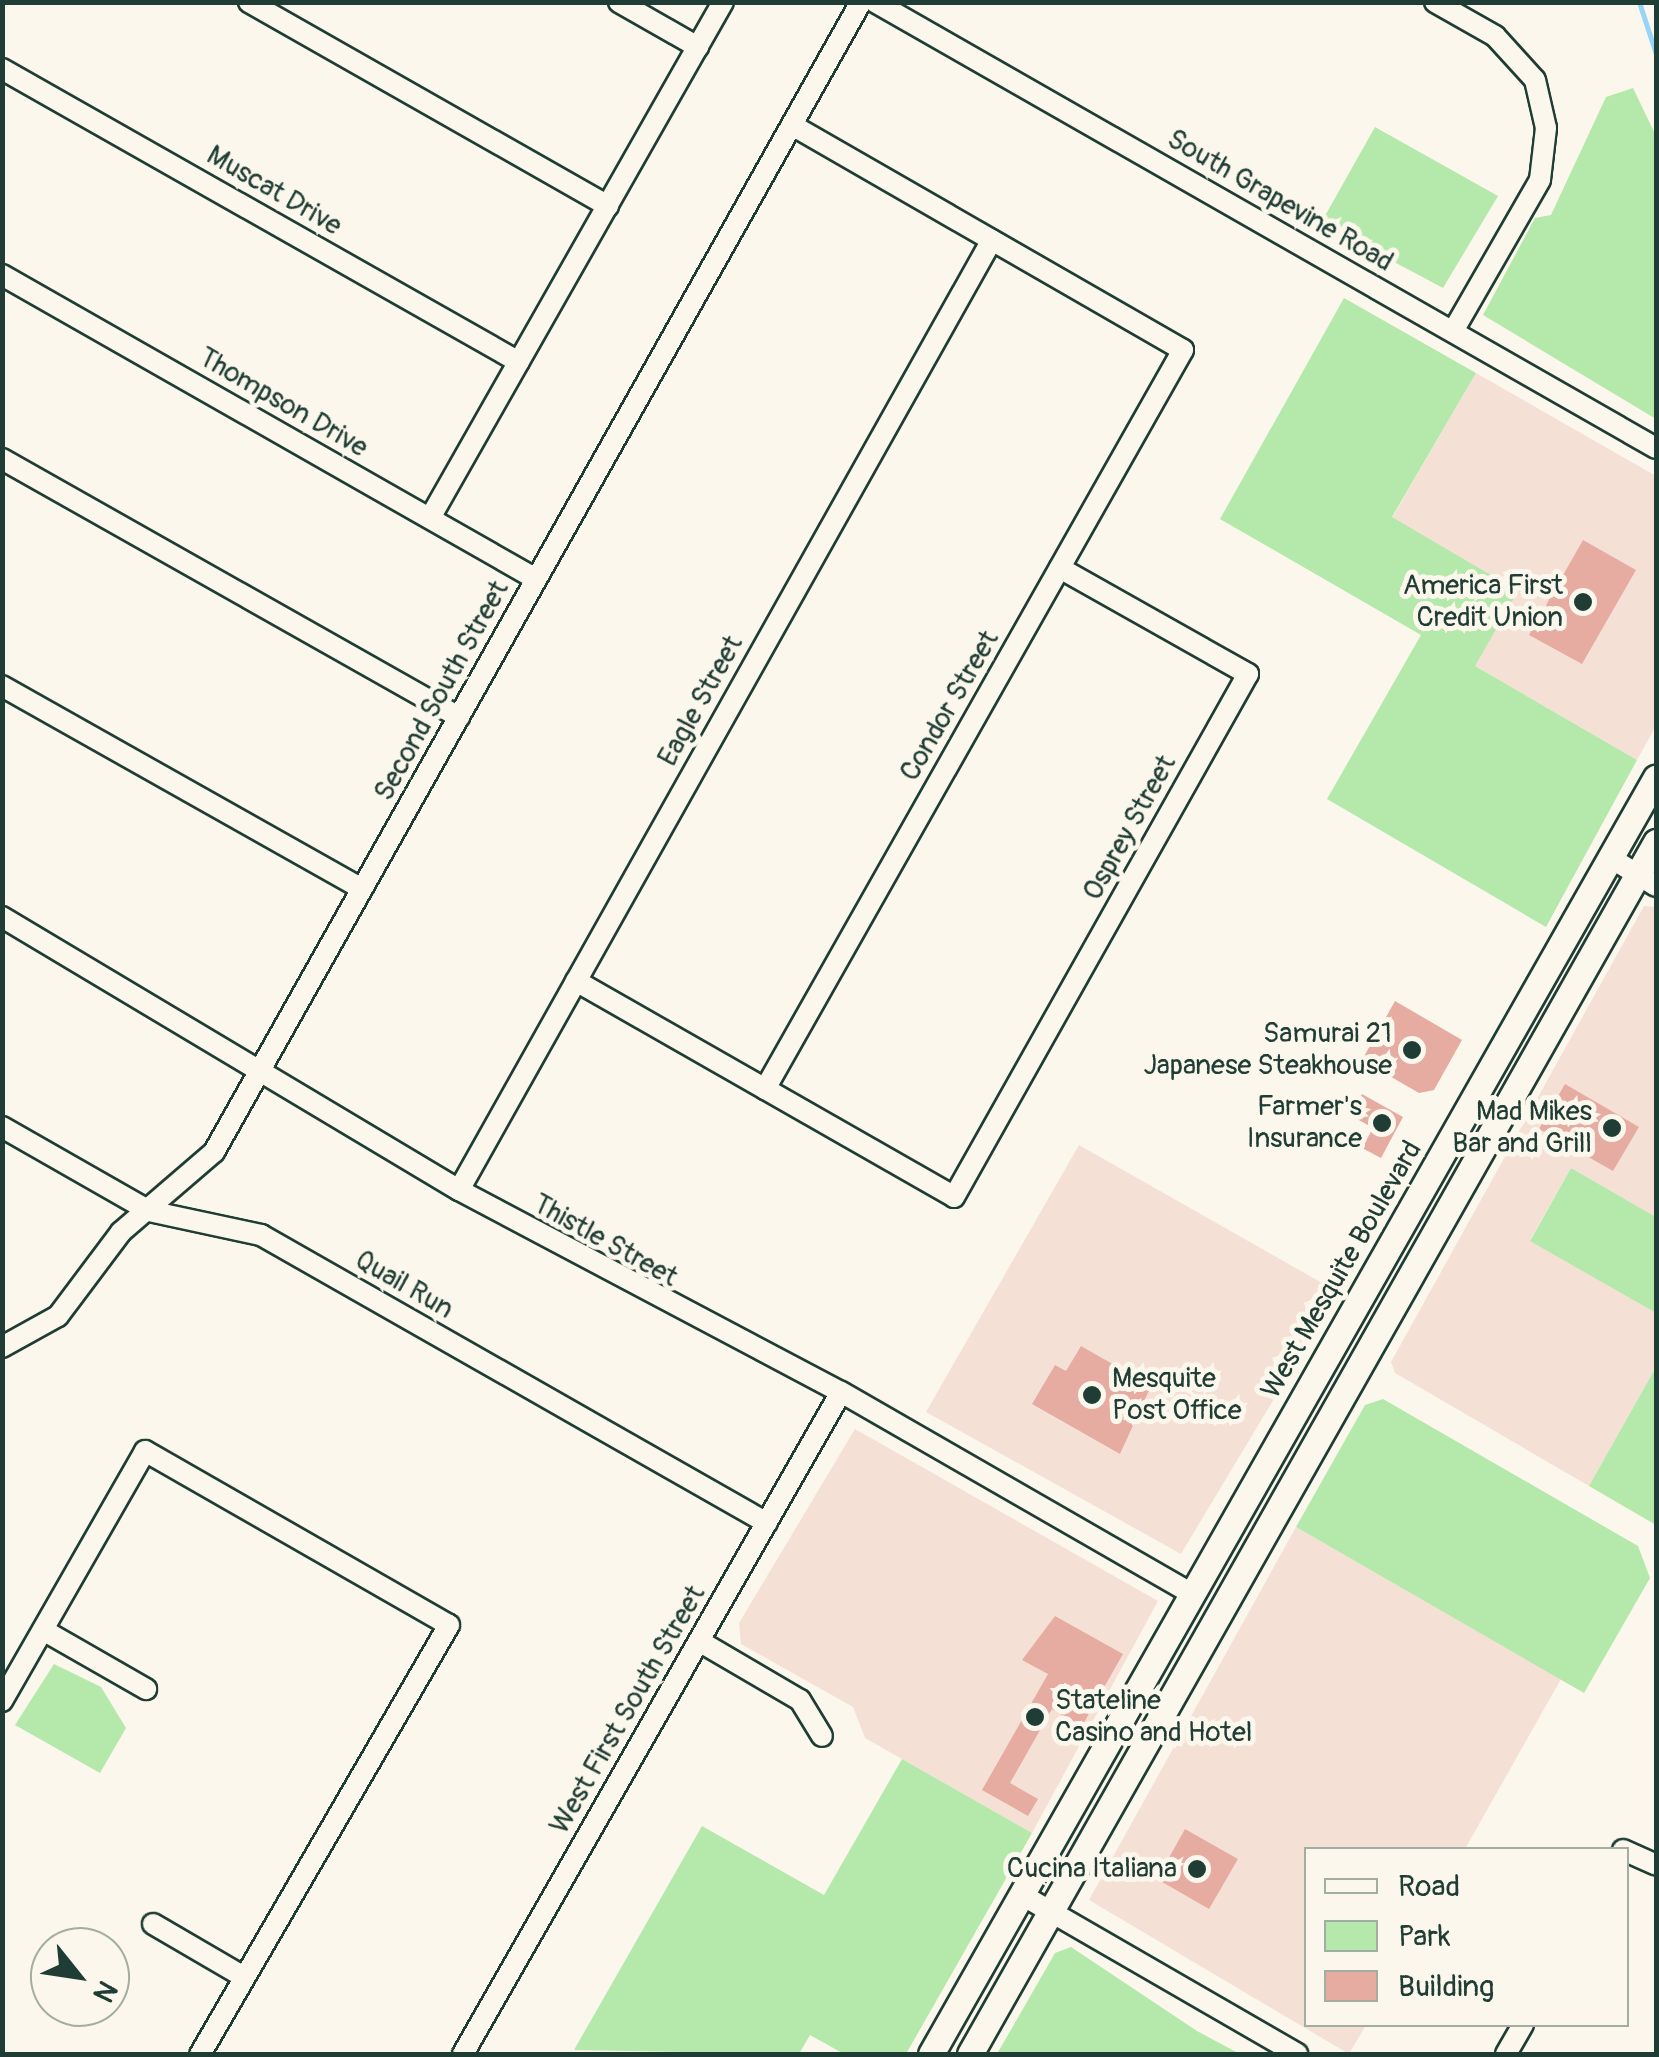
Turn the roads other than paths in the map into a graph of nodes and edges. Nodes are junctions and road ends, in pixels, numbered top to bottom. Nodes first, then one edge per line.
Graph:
1 (249, 2) edge
2 (619, 2) edge
3 (724, 2) edge
4 (861, 2) edge
5 (875, 2) edge
6 (1435, 2) edge
7 (698, 47) junction
8 (2, 68) edge
9 (792, 125) junction
10 (608, 206) junction
11 (992, 240) junction
12 (2, 275) edge
13 (1452, 331) junction
14 (519, 362) junction
15 (1656, 448) edge
16 (2, 458) edge
17 (430, 518) junction
18 (1060, 568) junction
19 (536, 579) junction
20 (2, 686) edge
21 (459, 717) junction
22 (1656, 777) edge
23 (1656, 842) edge
24 (1610, 858) junction
25 (1648, 880) edge
26 (362, 889) junction
27 (2, 917) edge
28 (576, 981) junction
29 (1520, 1019) junction
30 (1547, 1034) junction
31 (258, 1074) junction
32 (764, 1089) junction
33 (2, 1127) edge
34 (459, 1190) junction
35 (149, 1211) junction
36 (2, 1347) edge
37 (841, 1392) junction
38 (766, 1522) junction
39 (1192, 1594) junction
40 (1221, 1610) junction
41 (43, 1630) junction
42 (699, 1641) junction
43 (146, 1689) dead end
44 (2, 1701) edge
45 (822, 1736) dead end
46 (1629, 1853) edge
47 (1656, 1865) edge
48 (1022, 1895) junction
49 (1051, 1912) junction
50 (153, 1924) dead end
51 (244, 1977) junction
52 (1521, 2027) edge
53 (200, 2054) edge
54 (464, 2054) edge
55 (932, 2054) edge
56 (970, 2054) edge
57 (1297, 2054) edge
58 (1506, 2054) edge

1 - 10 street
2 - 7 street
3 - 7 street
4 - 9 street, Second South Street
5 - 13 street, South Grapevine Road
6 - 13 street
7 - 10 street
8 - 14 street, Muscat Drive
9 - 11 street
9 - 19 street, Second South Street
10 - 14 street
11 - 18 street, Condor Street
11 - 28 street, Eagle Street
12 - 17 street, Thompson Drive
13 - 15 street, South Grapevine Road
14 - 17 street
16 - 21 street
17 - 19 street, Thompson Drive
18 - 32 street, Condor Street
18 - 32 street, Osprey Street
19 - 21 street, Second South Street
20 - 26 street
21 - 26 street, Second South Street
22 - 24 main road, West Mesquite Boulevard
23 - 25 main road
24 - 25 street
24 - 29 main road, West Mesquite Boulevard
25 - 30 main road
26 - 31 street, Second South Street
27 - 31 street, Thistle Street
28 - 32 street
28 - 34 street, Eagle Street
29 - 30 main road
29 - 39 main road, West Mesquite Boulevard
30 - 40 main road
31 - 34 street, Thistle Street
31 - 35 street, Second South Street
33 - 35 street, Quail Run
34 - 37 street, Thistle Street
35 - 36 street, Second South Street
35 - 38 street, Quail Run
37 - 38 street, West First South Street
37 - 39 street, Thistle Street
38 - 42 street, West First South Street
39 - 40 main road
39 - 48 main road, West Mesquite Boulevard
40 - 49 main road
41 - 43 street
41 - 44 street
41 - 51 street
42 - 45 street
42 - 54 street, West First South Street
46 - 47 street
48 - 49 street
48 - 55 main road, West Mesquite Boulevard
49 - 56 main road
49 - 57 street
50 - 51 street
51 - 53 street
52 - 58 street

